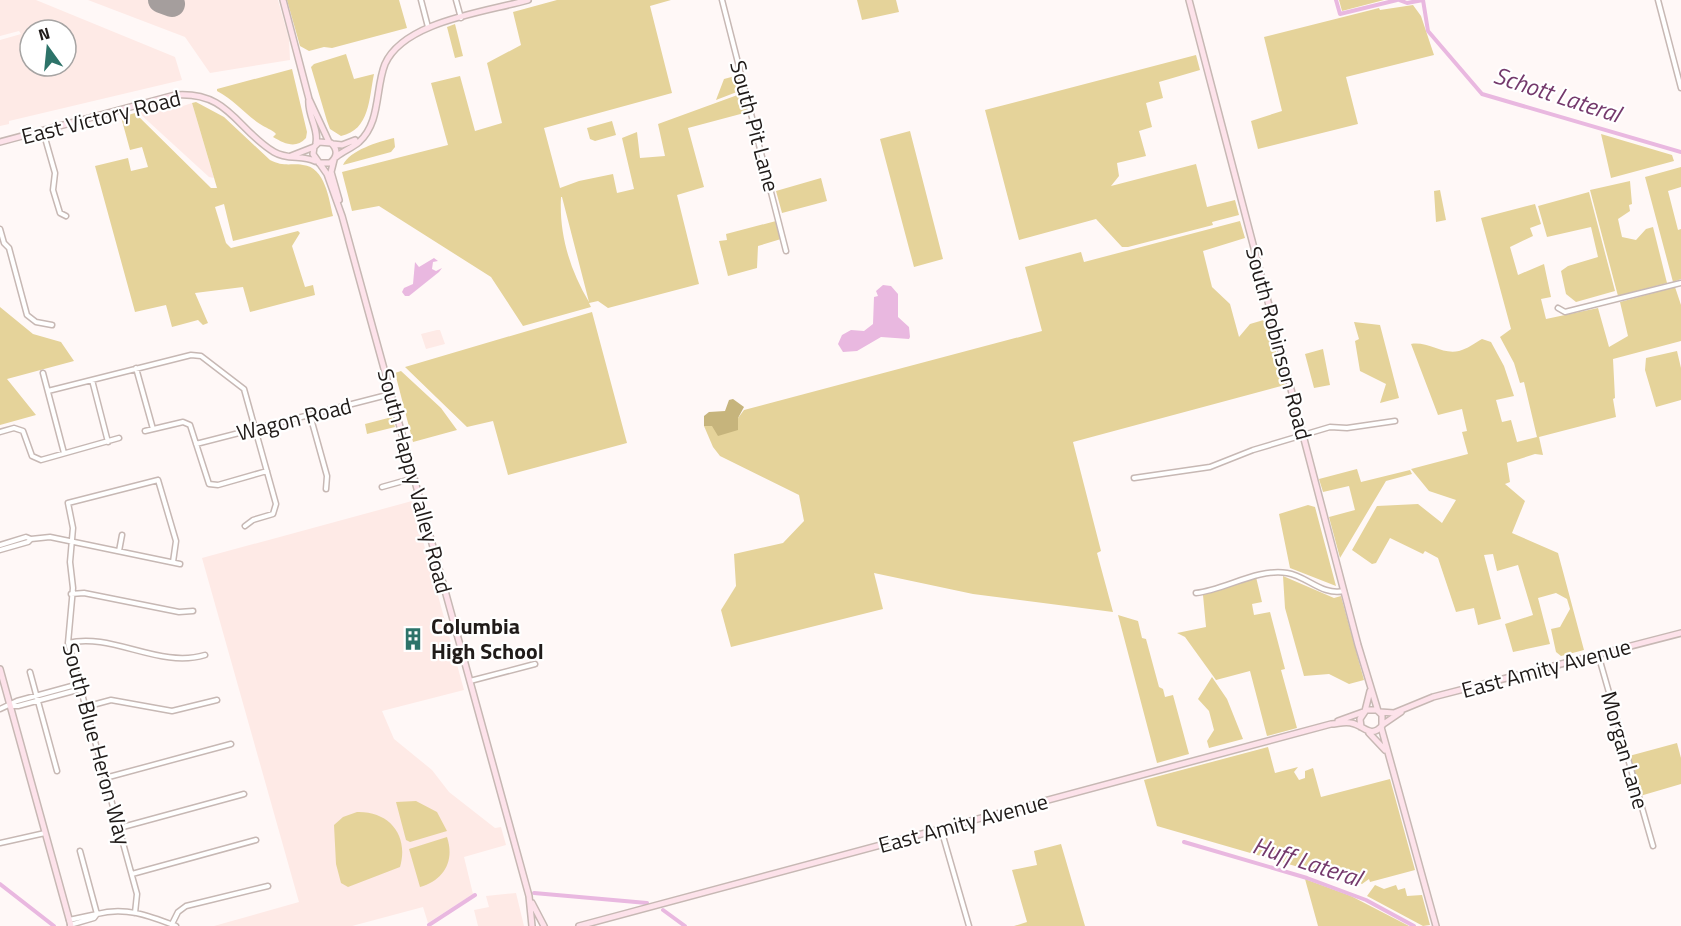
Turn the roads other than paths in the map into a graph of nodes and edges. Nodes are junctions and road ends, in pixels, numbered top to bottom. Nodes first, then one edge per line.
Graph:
1 (283, 0) edge
2 (421, 0) edge
3 (456, 0) edge
4 (528, 0) edge
5 (722, 0) edge
6 (1189, 0) edge
7 (1658, 0) edge
8 (462, 18) junction
9 (428, 27) junction
10 (1681, 88) edge
11 (309, 99) junction
12 (43, 130) junction
13 (363, 138) junction
14 (0, 142) edge
15 (331, 143) junction
16 (315, 146) junction
17 (290, 157) junction
18 (335, 159) junction
19 (318, 162) junction
20 (339, 205) junction
21 (66, 216) dead end
22 (0, 229) edge
23 (786, 251) dead end
24 (1681, 283) edge
25 (1558, 308) dead end
26 (52, 325) dead end
27 (136, 368) junction
28 (43, 373) dead end
29 (92, 380) junction
30 (48, 391) junction
31 (391, 394) junction
32 (310, 415) junction
33 (1395, 421) dead end
34 (153, 429) junction
35 (255, 429) junction
36 (145, 431) dead end
37 (0, 432) edge
38 (1304, 435) junction
39 (119, 438) dead end
40 (108, 442) junction
41 (196, 444) junction
42 (64, 453) junction
43 (267, 471) junction
44 (414, 478) junction
45 (1134, 478) dead end
46 (382, 487) dead end
47 (326, 489) dead end
48 (63, 500) dead end
49 (68, 503) junction
50 (245, 526) dead end
51 (122, 535) dead end
52 (31, 539) junction
53 (72, 542) junction
54 (0, 544) edge
55 (0, 550) edge
56 (119, 551) junction
57 (173, 562) junction
58 (180, 564) dead end
59 (1344, 591) junction
60 (1196, 593) dead end
61 (71, 594) junction
62 (193, 611) dead end
63 (1681, 633) edge
64 (68, 643) junction
65 (1598, 654) junction
66 (205, 656) dead end
67 (535, 664) dead end
68 (0, 669) edge
69 (30, 672) dead end
70 (470, 681) junction
71 (79, 684) junction
72 (1370, 687) junction
73 (81, 690) junction
74 (37, 698) junction
75 (217, 700) dead end
76 (1412, 704) junction
77 (10, 706) junction
78 (86, 707) junction
79 (0, 709) edge
80 (1379, 711) junction
81 (1364, 712) junction
82 (1331, 724) junction
83 (1382, 726) junction
84 (1361, 727) junction
85 (1368, 732) junction
86 (231, 744) dead end
87 (1390, 759) junction
88 (57, 771) dead end
89 (105, 778) junction
90 (244, 794) dead end
91 (119, 828) junction
92 (941, 829) junction
93 (45, 833) junction
94 (256, 840) dead end
95 (0, 843) edge
96 (1653, 846) dead end
97 (80, 851) dead end
98 (132, 874) junction
99 (268, 885) dead end
100 (529, 896) junction
101 (135, 913) junction
102 (97, 914) junction
103 (595, 922) junction
104 (70, 923) edge
105 (174, 925) edge
106 (532, 926) edge
107 (542, 926) edge
108 (579, 926) edge
109 (588, 926) edge
110 (969, 926) edge
111 (1436, 926) edge

1 - 11 main road
2 - 9 street
3 - 8 street
4 - 8 main road
5 - 23 street, South Pit Lane
6 - 38 main road, South Robinson Road
7 - 10 street
8 - 9 main road
9 - 13 main road
11 - 15 main road
11 - 16 main road
12 - 14 main road, East Victory Road
12 - 17 main road, East Victory Road
12 - 21 street
13 - 15 main road
13 - 18 main road
15 - 16 main road
15 - 18 main road
16 - 17 main road
16 - 19 main road
17 - 19 main road, East Victory Road
18 - 19 main road
18 - 20 main road
19 - 20 main road
20 - 31 main road, South Happy Valley Road
22 - 26 street
24 - 25 street
27 - 29 street
27 - 34 street
27 - 35 street
28 - 30 street
29 - 30 street
29 - 40 street
30 - 42 street
31 - 32 street, Wagon Road
31 - 44 main road, South Happy Valley Road
32 - 35 street, Wagon Road
32 - 47 street
33 - 38 street
34 - 36 street
34 - 41 street
35 - 41 street, Wagon Road
35 - 43 street
37 - 42 street
38 - 45 street
38 - 59 main road, South Robinson Road
39 - 40 street
40 - 42 street
41 - 43 street
43 - 50 street
44 - 46 street
44 - 70 main road, South Happy Valley Road
48 - 49 street
49 - 53 street, South Blue Heron Way
49 - 57 street
51 - 56 street
52 - 53 street
52 - 54 street
52 - 55 street
53 - 56 street
53 - 61 street, South Blue Heron Way
56 - 57 street
57 - 58 street
59 - 60 street
59 - 72 main road, South Robinson Road
61 - 62 street
61 - 64 street, South Blue Heron Way
63 - 65 main road, East Amity Avenue
64 - 66 street
64 - 71 street, South Blue Heron Way
65 - 76 main road, East Amity Avenue
65 - 96 street, Morgan Lane
67 - 70 street
68 - 77 main road
69 - 74 street
70 - 100 main road, South Happy Valley Road
71 - 73 street, South Blue Heron Way
71 - 74 street
72 - 80 main road, South Robinson Road
72 - 81 main road, South Robinson Road
73 - 74 street
73 - 78 street, South Blue Heron Way
74 - 77 street
74 - 88 street
75 - 78 street
76 - 80 main road, East Amity Avenue
76 - 83 main road, East Amity Avenue
77 - 79 street
77 - 93 main road
78 - 89 street, South Blue Heron Way
80 - 81 main road
80 - 83 main road
81 - 82 main road, East Amity Avenue
81 - 84 main road
82 - 84 main road, East Amity Avenue
82 - 92 main road, East Amity Avenue
83 - 85 main road
83 - 87 main road
84 - 85 main road
85 - 87 main road
86 - 89 street
87 - 111 main road
89 - 91 street, South Blue Heron Way
90 - 91 street
91 - 98 street, South Blue Heron Way
92 - 103 main road, East Amity Avenue
92 - 110 street
93 - 95 street
93 - 104 main road
94 - 98 street
97 - 102 street
98 - 101 street, South Blue Heron Way
99 - 105 street
100 - 106 main road, South Happy Valley Road
100 - 107 main road, South Happy Valley Road
101 - 102 street
101 - 105 street
102 - 104 street
103 - 108 main road, East Amity Avenue
103 - 109 main road, East Amity Avenue

